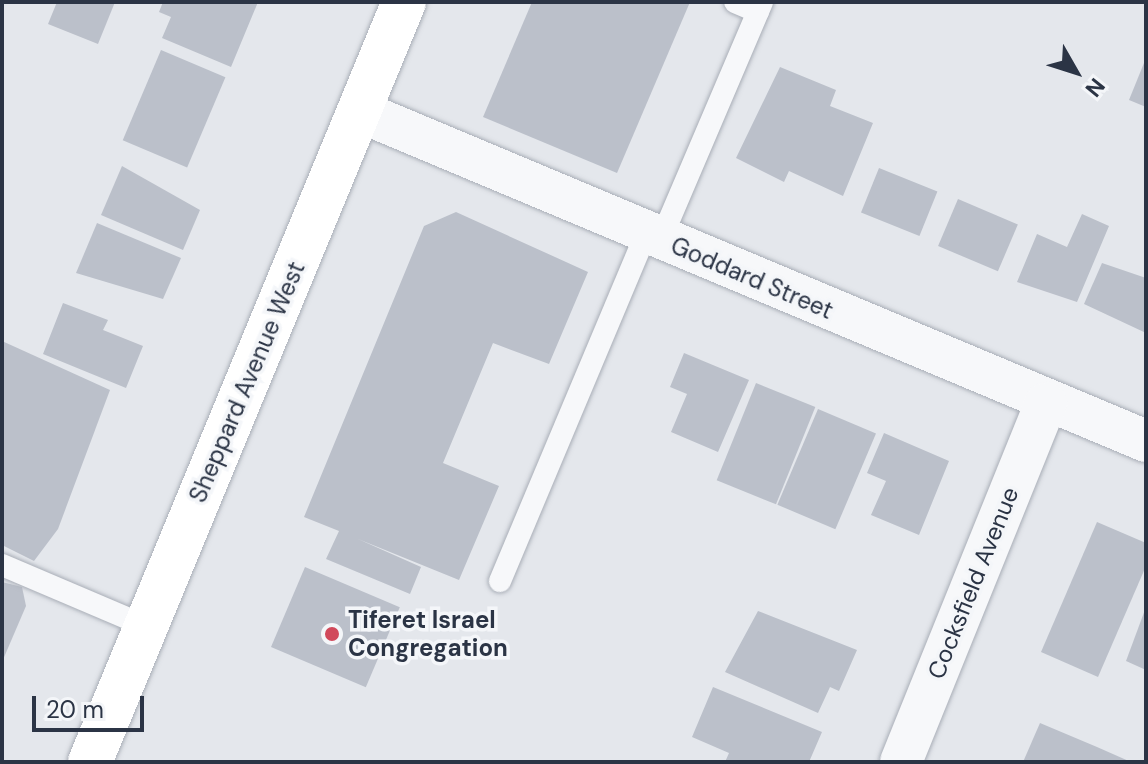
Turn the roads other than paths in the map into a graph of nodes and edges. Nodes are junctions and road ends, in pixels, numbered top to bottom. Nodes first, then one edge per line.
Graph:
1 (404, 2) edge
2 (735, 2) edge
3 (760, 7) edge
4 (359, 111) junction
5 (653, 236) junction
6 (1046, 403) junction
7 (1146, 441) edge
8 (2, 565) edge
9 (500, 581) dead end
10 (146, 626) junction
11 (90, 762) edge
12 (901, 762) edge

1 - 4 main road, Sheppard Avenue West
2 - 3 lane
3 - 5 lane
4 - 5 street, Goddard Street
4 - 10 main road, Sheppard Avenue West
5 - 6 street, Goddard Street
5 - 9 lane
6 - 7 street, Goddard Street
6 - 12 street, Cocksfield Avenue
8 - 10 lane
10 - 11 main road, Sheppard Avenue West

